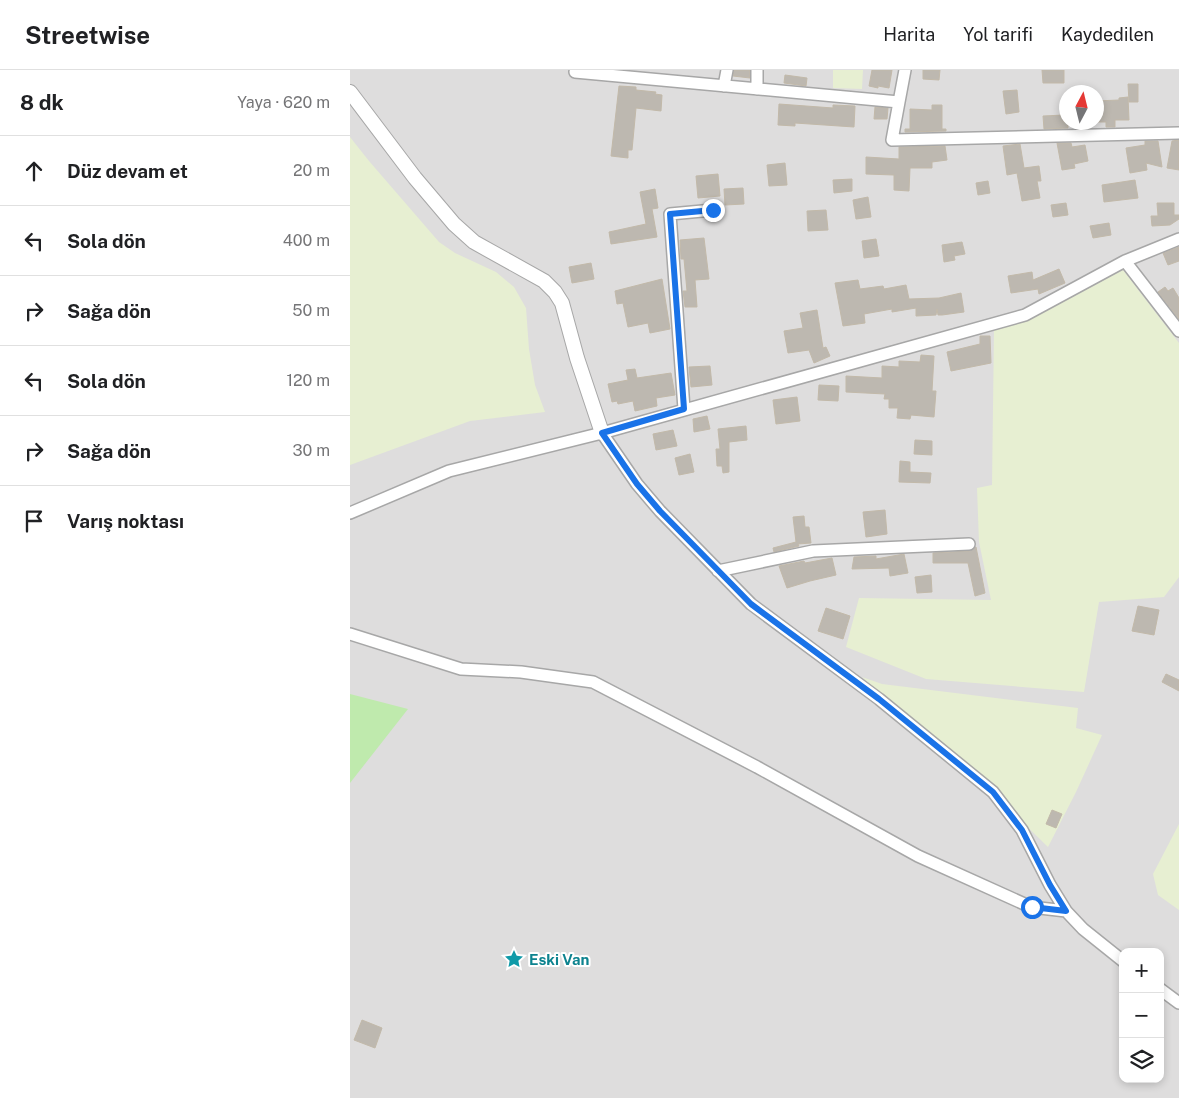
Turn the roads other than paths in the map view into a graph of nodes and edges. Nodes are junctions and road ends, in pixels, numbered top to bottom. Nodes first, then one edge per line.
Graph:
1 (727, 70) edge
2 (758, 70) edge
3 (905, 70) edge
4 (575, 72) dead end
5 (724, 86) junction
6 (757, 89) junction
7 (350, 92) edge
8 (899, 102) junction
9 (1179, 133) edge
10 (713, 210) dead end
11 (1179, 238) edge
12 (1125, 261) junction
13 (1179, 331) edge
14 (684, 409) junction
15 (602, 433) junction
16 (350, 513) edge
17 (969, 544) dead end
18 (718, 571) junction
19 (350, 634) edge
20 (1066, 911) junction
21 (1119, 958) edge
22 (1164, 992) edge
23 (1179, 1003) edge

1 - 5 street
2 - 6 street
3 - 8 street
4 - 5 street
5 - 6 street
6 - 8 street
7 - 15 street
8 - 9 street
10 - 14 street
11 - 12 street
12 - 13 street
12 - 14 street
14 - 15 street
15 - 16 street
15 - 18 street
17 - 18 street
18 - 20 street
19 - 20 street
20 - 21 street
22 - 23 street

